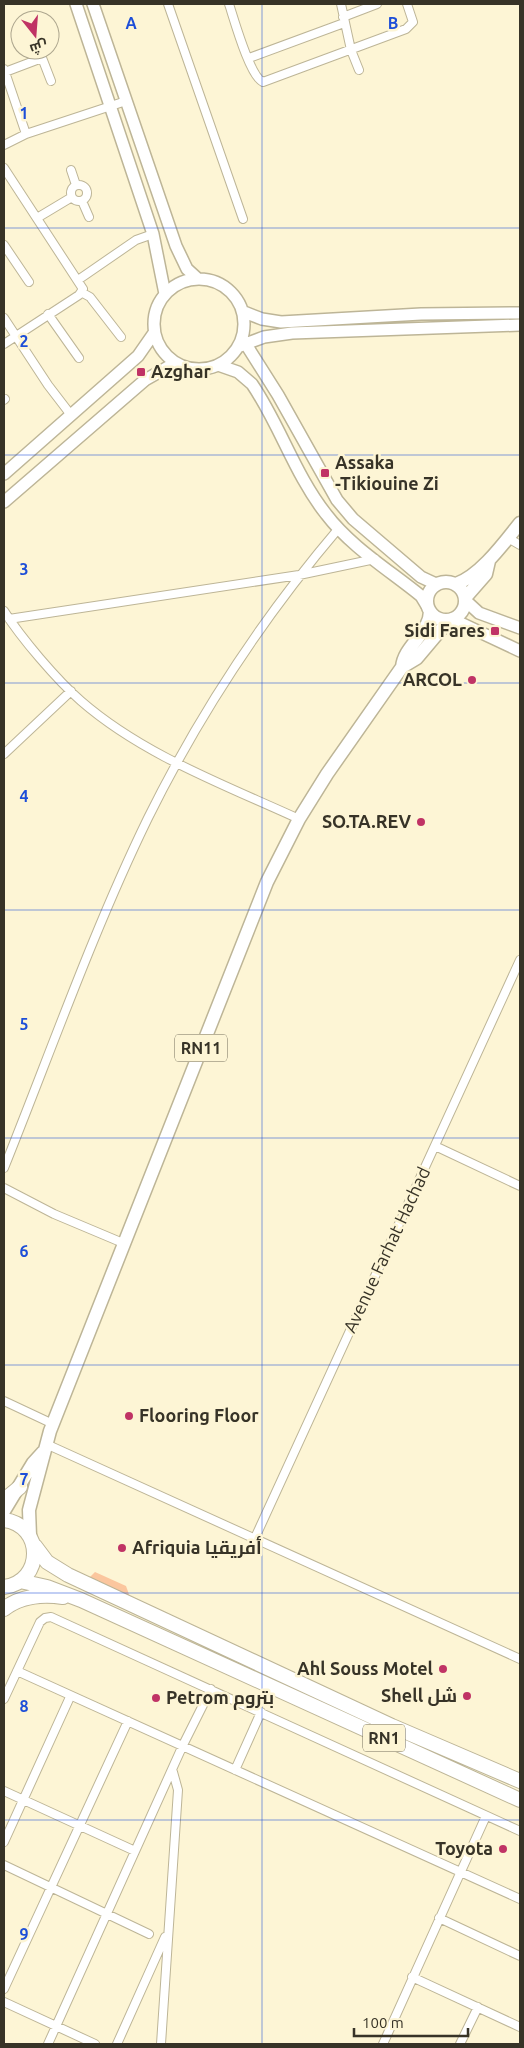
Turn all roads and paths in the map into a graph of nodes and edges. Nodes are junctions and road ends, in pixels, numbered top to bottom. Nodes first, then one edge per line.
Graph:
1 (76, 4) edge
2 (93, 4) edge
3 (168, 4) edge
4 (229, 4) edge
5 (341, 4) edge
6 (377, 4) edge
7 (407, 4) edge
8 (343, 20) junction
9 (351, 50) junction
10 (249, 58) junction
11 (36, 60) edge
12 (43, 60) edge
13 (4, 70) edge
14 (359, 70) dead end
15 (51, 81) dead end
16 (126, 101) junction
17 (111, 107) junction
18 (26, 134) junction
19 (4, 145) edge
20 (4, 168) edge
21 (71, 170) dead end
22 (76, 185) junction
23 (72, 197) junction
24 (82, 201) junction
25 (89, 217) dead end
26 (37, 218) junction
27 (243, 219) dead end
28 (153, 234) junction
29 (4, 245) edge
30 (198, 279) junction
31 (78, 280) junction
32 (29, 282) dead end
33 (81, 292) junction
34 (165, 294) junction
35 (244, 312) junction
36 (48, 314) junction
37 (520, 314) edge
38 (4, 318) edge
39 (520, 326) edge
40 (154, 333) junction
41 (16, 336) junction
42 (121, 337) dead end
43 (243, 343) junction
44 (4, 344) edge
45 (79, 358) dead end
46 (175, 363) junction
47 (218, 365) junction
48 (71, 415) junction
49 (4, 474) edge
50 (4, 502) edge
51 (520, 523) edge
52 (338, 528) junction
53 (516, 541) edge
54 (375, 559) junction
55 (490, 561) junction
56 (299, 575) junction
57 (436, 584) junction
58 (456, 584) junction
59 (466, 600) junction
60 (428, 609) junction
61 (4, 611) edge
62 (9, 619) junction
63 (450, 620) junction
64 (520, 628) edge
65 (520, 651) edge
66 (402, 667) junction
67 (71, 691) junction
68 (4, 754) edge
69 (178, 762) junction
70 (298, 819) junction
71 (520, 960) edge
72 (435, 1146) junction
73 (4, 1168) edge
74 (520, 1186) edge
75 (4, 1188) edge
76 (123, 1243) junction
77 (4, 1401) edge
78 (53, 1424) junction
79 (44, 1448) junction
80 (20, 1487) junction
81 (4, 1500) edge
82 (4, 1512) edge
83 (4, 1520) edge
84 (254, 1540) junction
85 (32, 1541) junction
86 (9, 1586) edge
87 (81, 1600) junction
88 (4, 1609) edge
89 (520, 1659) edge
90 (17, 1671) junction
91 (211, 1689) junction
92 (70, 1697) junction
93 (4, 1699) edge
94 (261, 1712) junction
95 (128, 1721) junction
96 (183, 1745) junction
97 (235, 1770) junction
98 (173, 1772) junction
99 (520, 1781) edge
100 (4, 1791) edge
101 (22, 1800) junction
102 (520, 1800) edge
103 (486, 1816) junction
104 (79, 1826) junction
105 (520, 1832) edge
106 (4, 1842) edge
107 (135, 1851) junction
108 (4, 1865) edge
109 (459, 1872) junction
110 (50, 1887) junction
111 (520, 1900) edge
112 (108, 1913) junction
113 (439, 1918) junction
114 (167, 1933) junction
115 (149, 1934) dead end
116 (520, 1956) edge
117 (412, 1976) junction
118 (4, 1989) edge
119 (4, 2002) edge
120 (478, 2007) junction
121 (56, 2026) junction
122 (520, 2027) edge
123 (48, 2044) edge
124 (95, 2044) edge
125 (117, 2044) edge
126 (161, 2044) edge
127 (383, 2044) edge
128 (460, 2044) edge

1 - 17 street
2 - 16 street
3 - 27 street
4 - 10 street
5 - 8 street
6 - 8 street
7 - 9 street
8 - 9 street
8 - 10 street
9 - 10 street
9 - 14 street
11 - 13 street
12 - 15 street
13 - 18 street
16 - 17 street
16 - 30 street
17 - 18 street
17 - 28 street
18 - 19 street
20 - 26 street
21 - 22 street
22 - 23 street
22 - 24 street
23 - 24 street
23 - 26 street
24 - 25 street
26 - 31 street
28 - 31 street
28 - 34 street
29 - 32 street
30 - 34 street
30 - 35 street
31 - 33 street
33 - 36 street
33 - 42 street
34 - 40 street
35 - 37 street
35 - 43 street
36 - 41 street
36 - 45 street
38 - 41 street
39 - 43 street
40 - 46 street
40 - 48 street
41 - 44 street
41 - 48 street
43 - 47 street
43 - 57 street
46 - 47 street
46 - 50 street
47 - 52 street
48 - 49 street
51 - 53 main road, RN11
52 - 54 street
52 - 56 street
53 - 55 main road, RN11
54 - 56 street
54 - 60 street
55 - 58 main road, RN11
55 - 59 main road, RN11
56 - 62 street
56 - 69 street
57 - 58 main road
57 - 60 main road, RN11
58 - 59 main road
59 - 63 main road, RN11
59 - 64 street
60 - 63 main road
60 - 66 main road, RN11
61 - 62 street
62 - 67 street
63 - 65 street
63 - 66 main road, RN11
66 - 70 main road, RN11
67 - 68 street
67 - 69 street
69 - 70 street
69 - 73 street
70 - 76 main road, RN11
71 - 72 street, Avenue Farhat Hachad
72 - 74 street
72 - 84 street, Avenue Farhat Hachad
75 - 76 street
76 - 78 main road, RN11
77 - 78 street
78 - 79 main road, RN11
79 - 80 main road, RN11
79 - 84 street
79 - 85 main road, RN11
80 - 81 highway
80 - 82 main road, RN11
83 - 85 highway, RN1
84 - 89 street
85 - 86 highway, RN1
85 - 99 highway, RN1
86 - 87 highway, RN1
87 - 88 highway
87 - 102 highway, RN1
90 - 91 street
90 - 92 street
90 - 93 street
91 - 94 street
91 - 96 street
92 - 95 street
92 - 101 street
94 - 97 street
94 - 103 street
95 - 96 street
95 - 104 street
96 - 97 street
96 - 98 street
97 - 109 street
98 - 107 street
98 - 114 street
100 - 101 street
101 - 104 street
101 - 106 street
103 - 105 street
103 - 109 street
104 - 107 street
104 - 110 street
107 - 112 street
108 - 110 street
109 - 111 street
109 - 113 street
110 - 112 street
110 - 118 street
112 - 115 street
112 - 121 street
113 - 116 street
113 - 117 street
114 - 125 street
114 - 126 street
117 - 120 street
117 - 127 street
119 - 121 street
120 - 122 street
120 - 128 street
121 - 123 street
121 - 124 street

